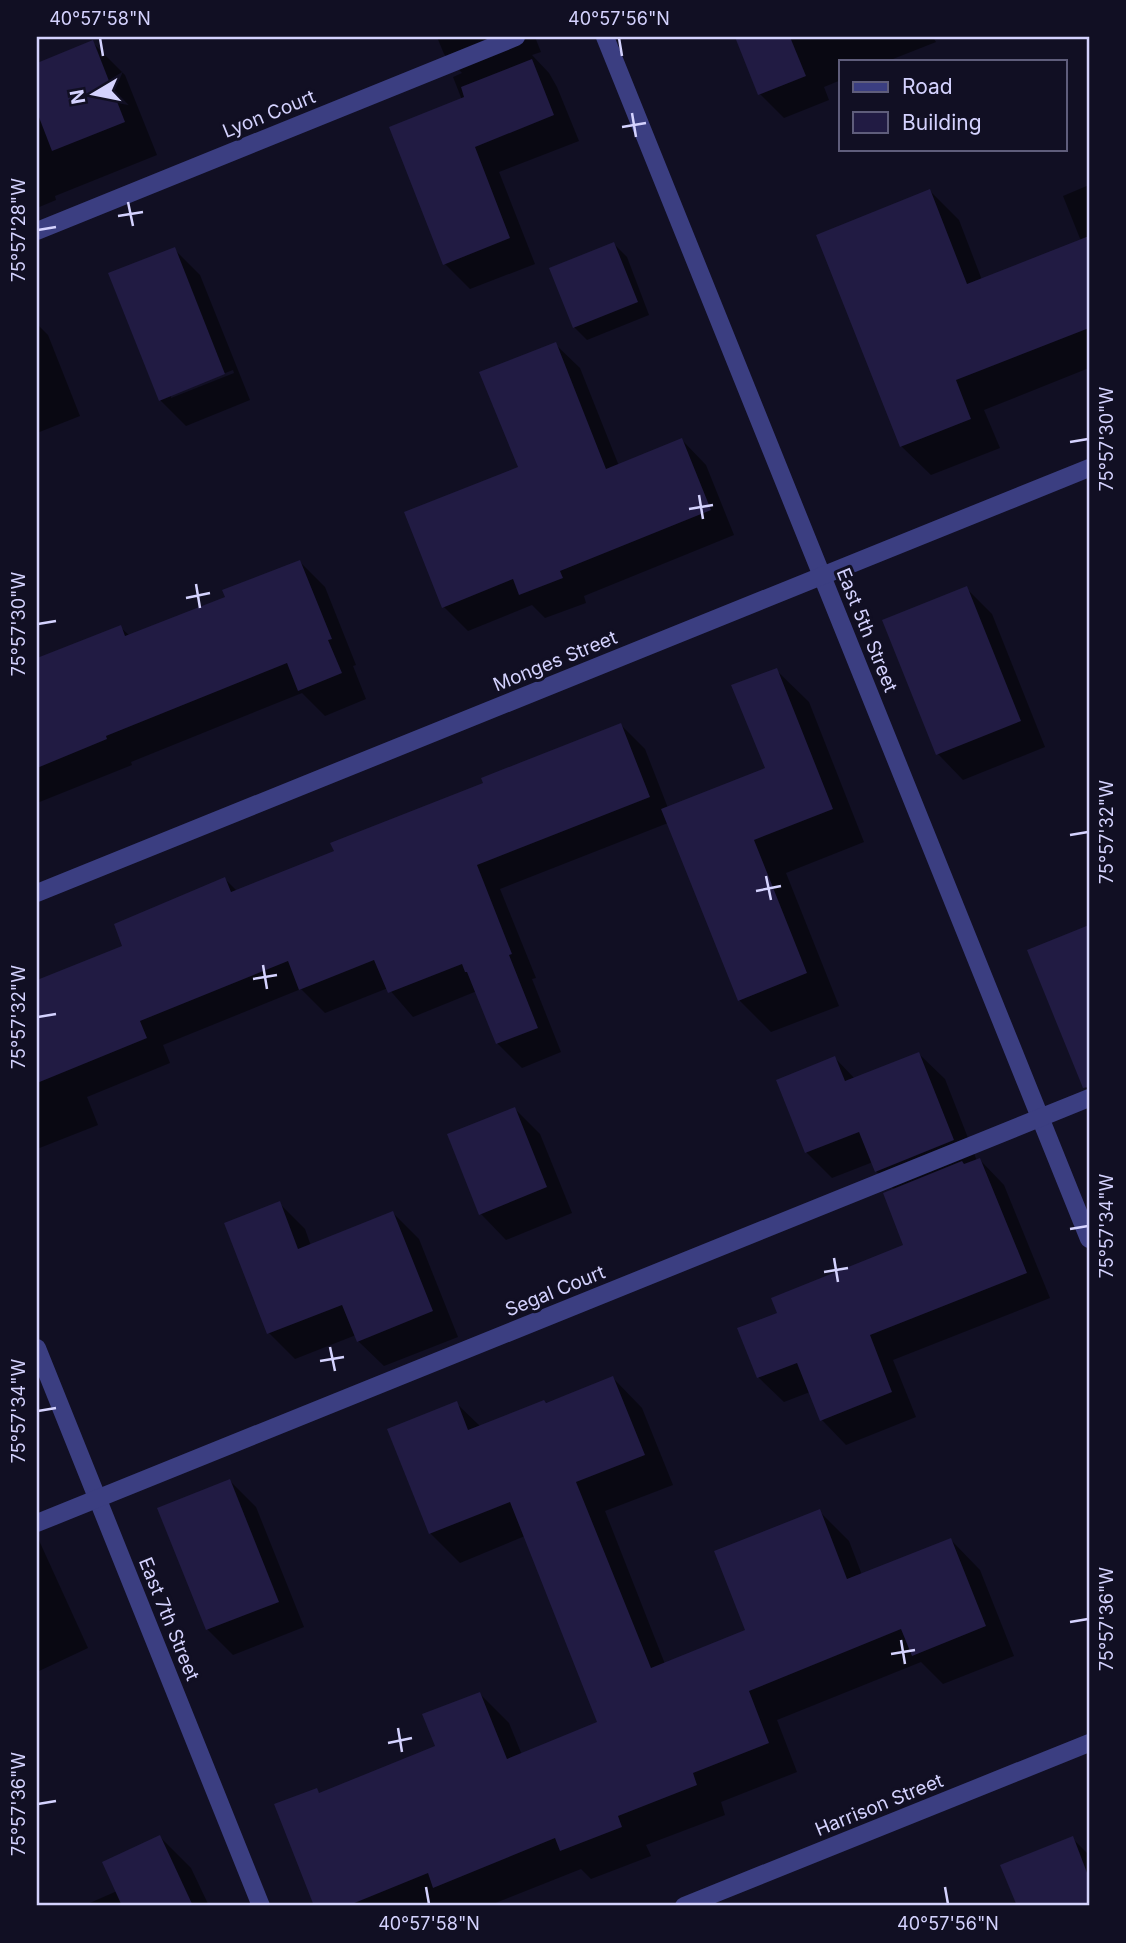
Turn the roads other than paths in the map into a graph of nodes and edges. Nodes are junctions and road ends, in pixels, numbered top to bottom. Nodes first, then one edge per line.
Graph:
1 (516, 37) edge
2 (605, 37) edge
3 (37, 231) edge
4 (1089, 468) edge
5 (822, 576) junction
6 (37, 893) edge
7 (1089, 1098) edge
8 (1040, 1118) junction
9 (1089, 1239) edge
10 (37, 1348) edge
11 (97, 1498) junction
12 (37, 1523) edge
13 (1089, 1743) edge
14 (261, 1906) edge
15 (684, 1906) edge

1 - 3 street, Lyon Court
2 - 5 street, East 5th Street
4 - 5 street, Monges Street
5 - 6 street, Monges Street
5 - 8 street, East 5th Street
7 - 8 street, Segal Court
8 - 9 street, East 5th Street
8 - 11 street, Segal Court
10 - 11 street, East 7th Street
11 - 12 street, Segal Court
11 - 14 street, East 7th Street
13 - 15 street, Harrison Street

